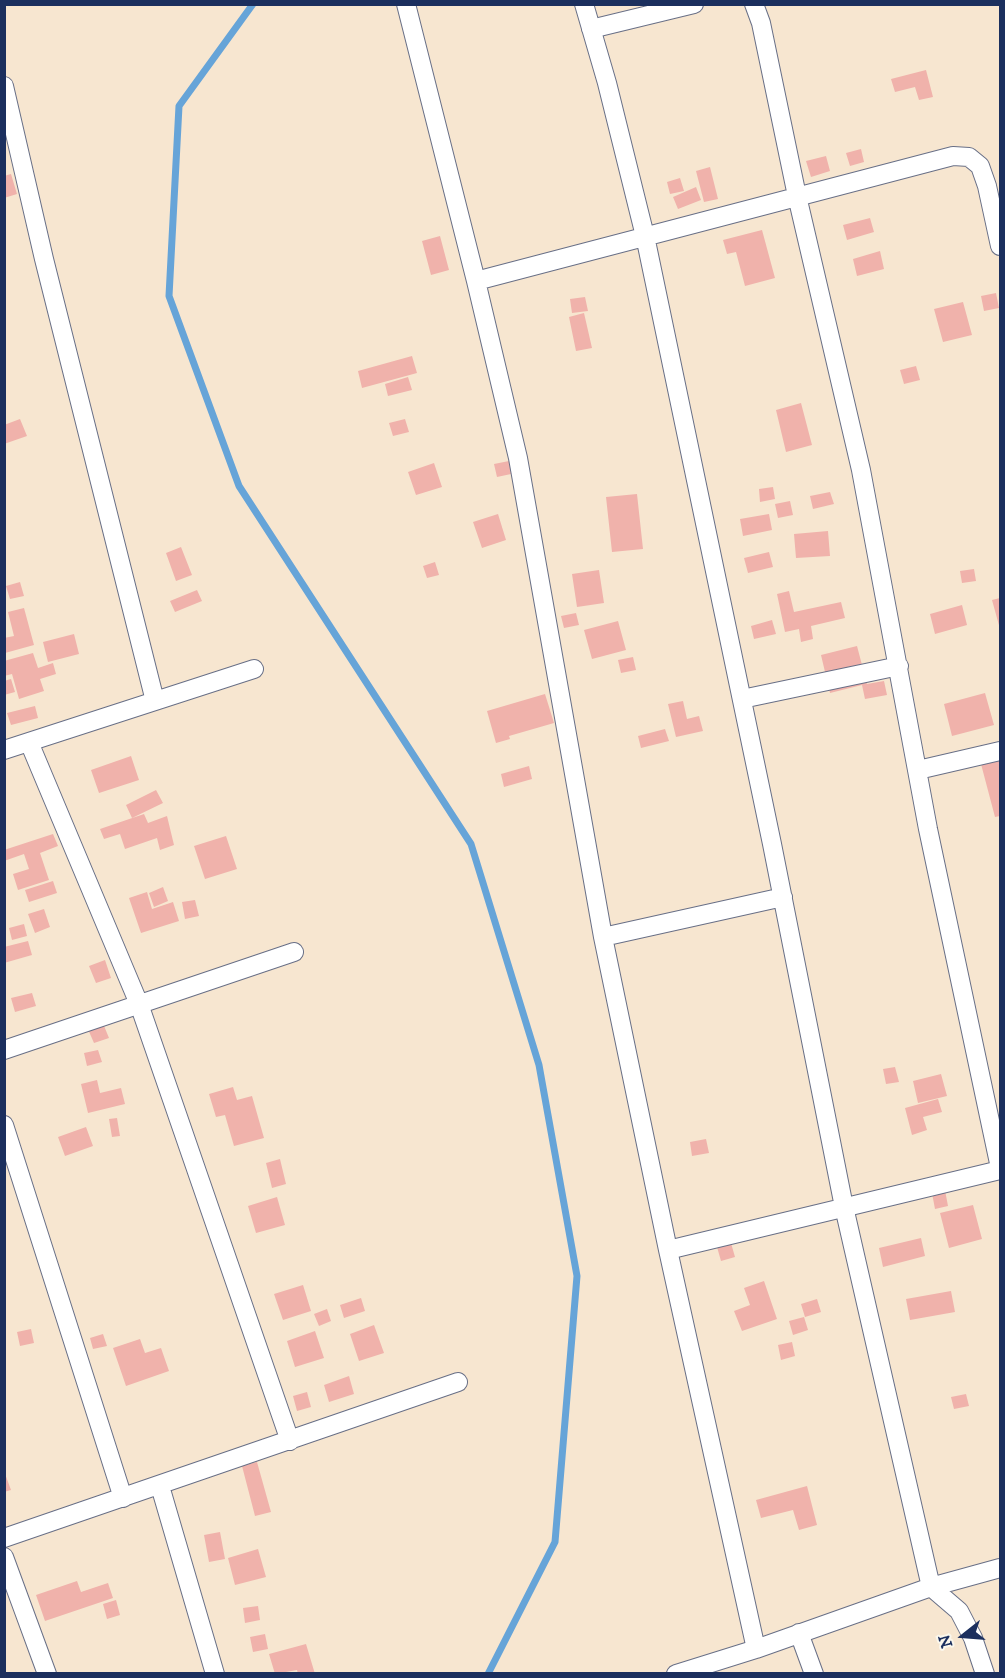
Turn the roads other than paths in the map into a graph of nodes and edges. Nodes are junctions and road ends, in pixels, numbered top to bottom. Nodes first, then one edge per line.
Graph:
1 (406, 4) edge
2 (584, 4) edge
3 (694, 4) edge
4 (754, 4) edge
5 (591, 29) junction
6 (4, 86) edge
7 (796, 196) junction
8 (645, 236) junction
9 (1000, 246) edge
10 (476, 281) junction
11 (899, 666) junction
12 (254, 669) dead end
13 (742, 699) junction
14 (155, 701) junction
15 (29, 742) junction
16 (4, 750) edge
17 (1000, 751) edge
18 (918, 770) junction
19 (783, 897) junction
20 (603, 937) junction
21 (294, 952) dead end
22 (139, 1004) junction
23 (4, 1050) edge
24 (4, 1125) edge
25 (1000, 1169) edge
26 (843, 1207) junction
27 (668, 1250) junction
28 (458, 1382) dead end
29 (290, 1441) junction
30 (160, 1486) junction
31 (123, 1498) junction
32 (4, 1538) edge
33 (4, 1557) edge
34 (1000, 1568) edge
35 (931, 1587) junction
36 (799, 1633) junction
37 (756, 1649) junction
38 (47, 1674) edge
39 (215, 1674) edge
40 (676, 1674) edge
41 (814, 1674) edge
42 (985, 1674) edge

1 - 10 street
2 - 5 street
3 - 5 street
4 - 7 street
5 - 8 street
6 - 14 street
7 - 8 street
7 - 9 street
7 - 11 street
8 - 10 street
8 - 13 street
10 - 20 street
11 - 13 street
11 - 18 street
12 - 14 street
13 - 19 street
14 - 15 street
15 - 16 street
15 - 22 street
17 - 18 street
18 - 25 street
19 - 20 street
19 - 26 street
20 - 27 street
21 - 22 street
22 - 23 street
22 - 29 street
24 - 31 street
25 - 26 street
26 - 27 street
26 - 35 street
27 - 37 street
28 - 29 street
29 - 30 street
30 - 31 street
30 - 39 street
31 - 32 street
33 - 38 street
34 - 35 street
35 - 36 street
35 - 42 street
36 - 37 street
36 - 41 street
37 - 40 street

